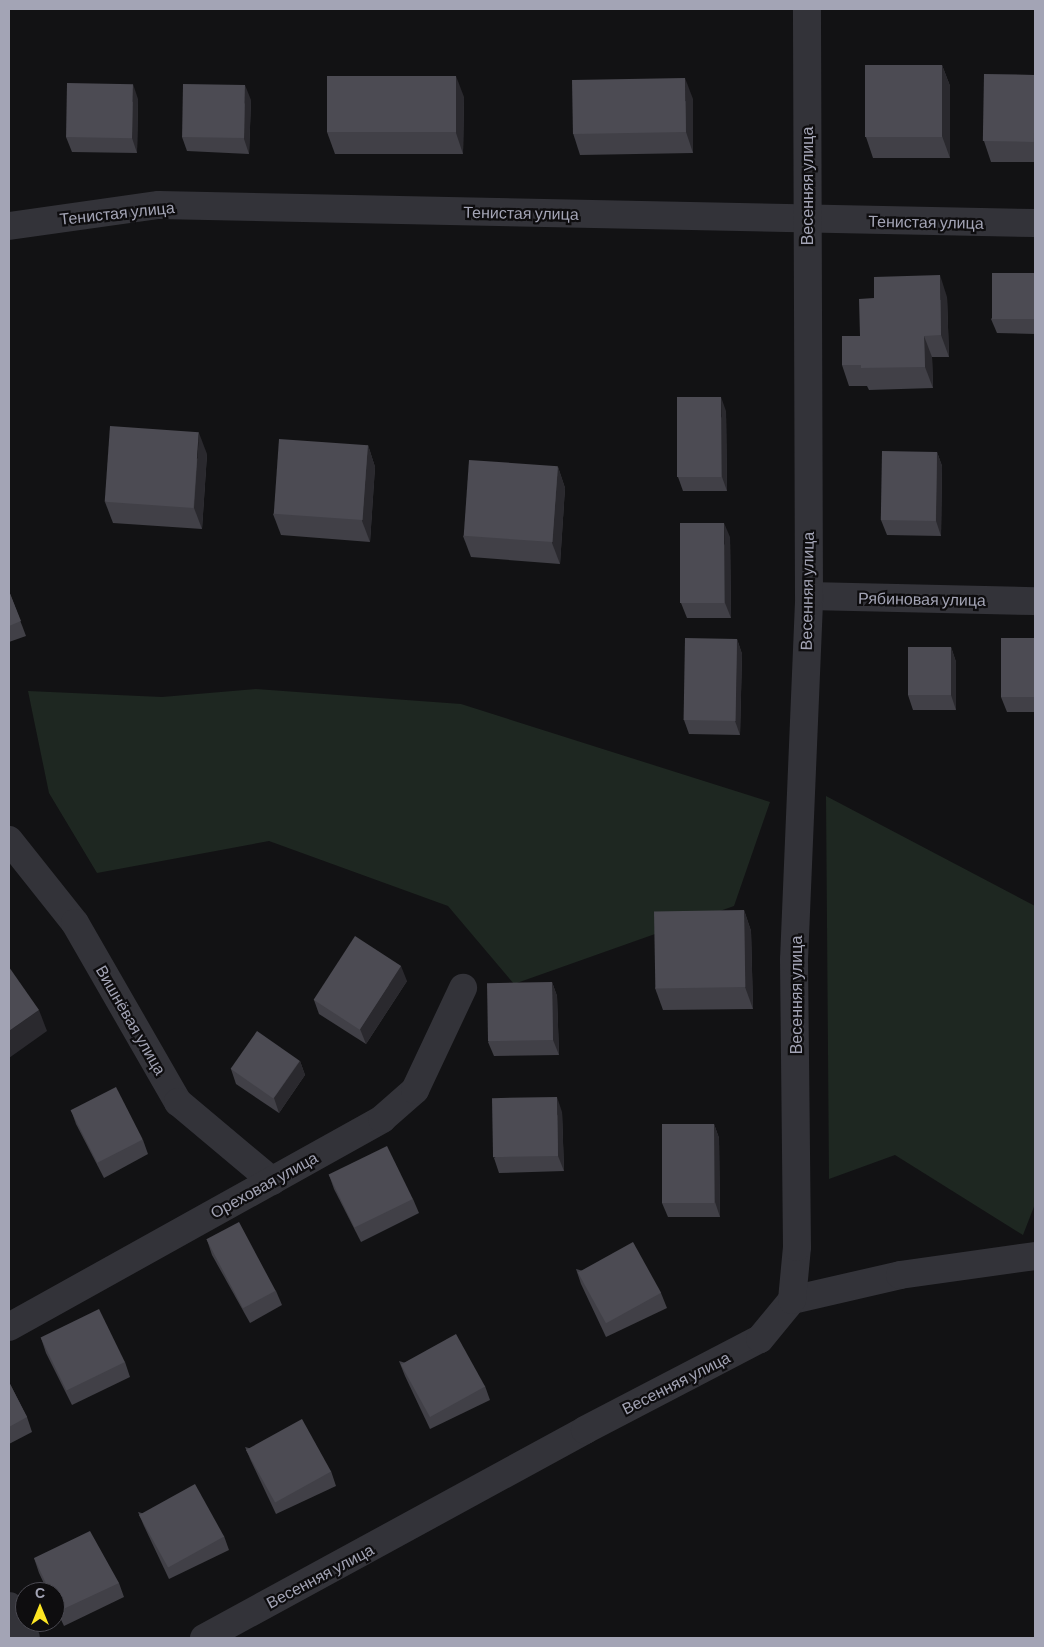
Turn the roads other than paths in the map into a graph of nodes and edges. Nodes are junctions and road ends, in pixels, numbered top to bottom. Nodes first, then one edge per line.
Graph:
1 (807, 9) edge
2 (807, 220) junction
3 (1035, 223) edge
4 (9, 226) edge
5 (809, 596) junction
6 (1035, 601) edge
7 (9, 840) edge
8 (463, 988) dead end
9 (272, 1181) junction
10 (1035, 1256) edge
11 (792, 1300) junction
12 (9, 1327) edge
13 (9, 1606) edge
14 (26, 1638) edge
15 (204, 1638) edge

1 - 2 street, Весенняя улица
2 - 3 street, Тенистая улица
2 - 4 street, Тенистая улица
2 - 5 street, Весенняя улица
5 - 6 street, Рябиновая улица
5 - 11 street, Весенняя улица
7 - 9 street, Вишнёвая улица
8 - 9 street, Ореховая улица
9 - 12 street, Ореховая улица
10 - 11 street
11 - 15 street, Весенняя улица
13 - 14 street

